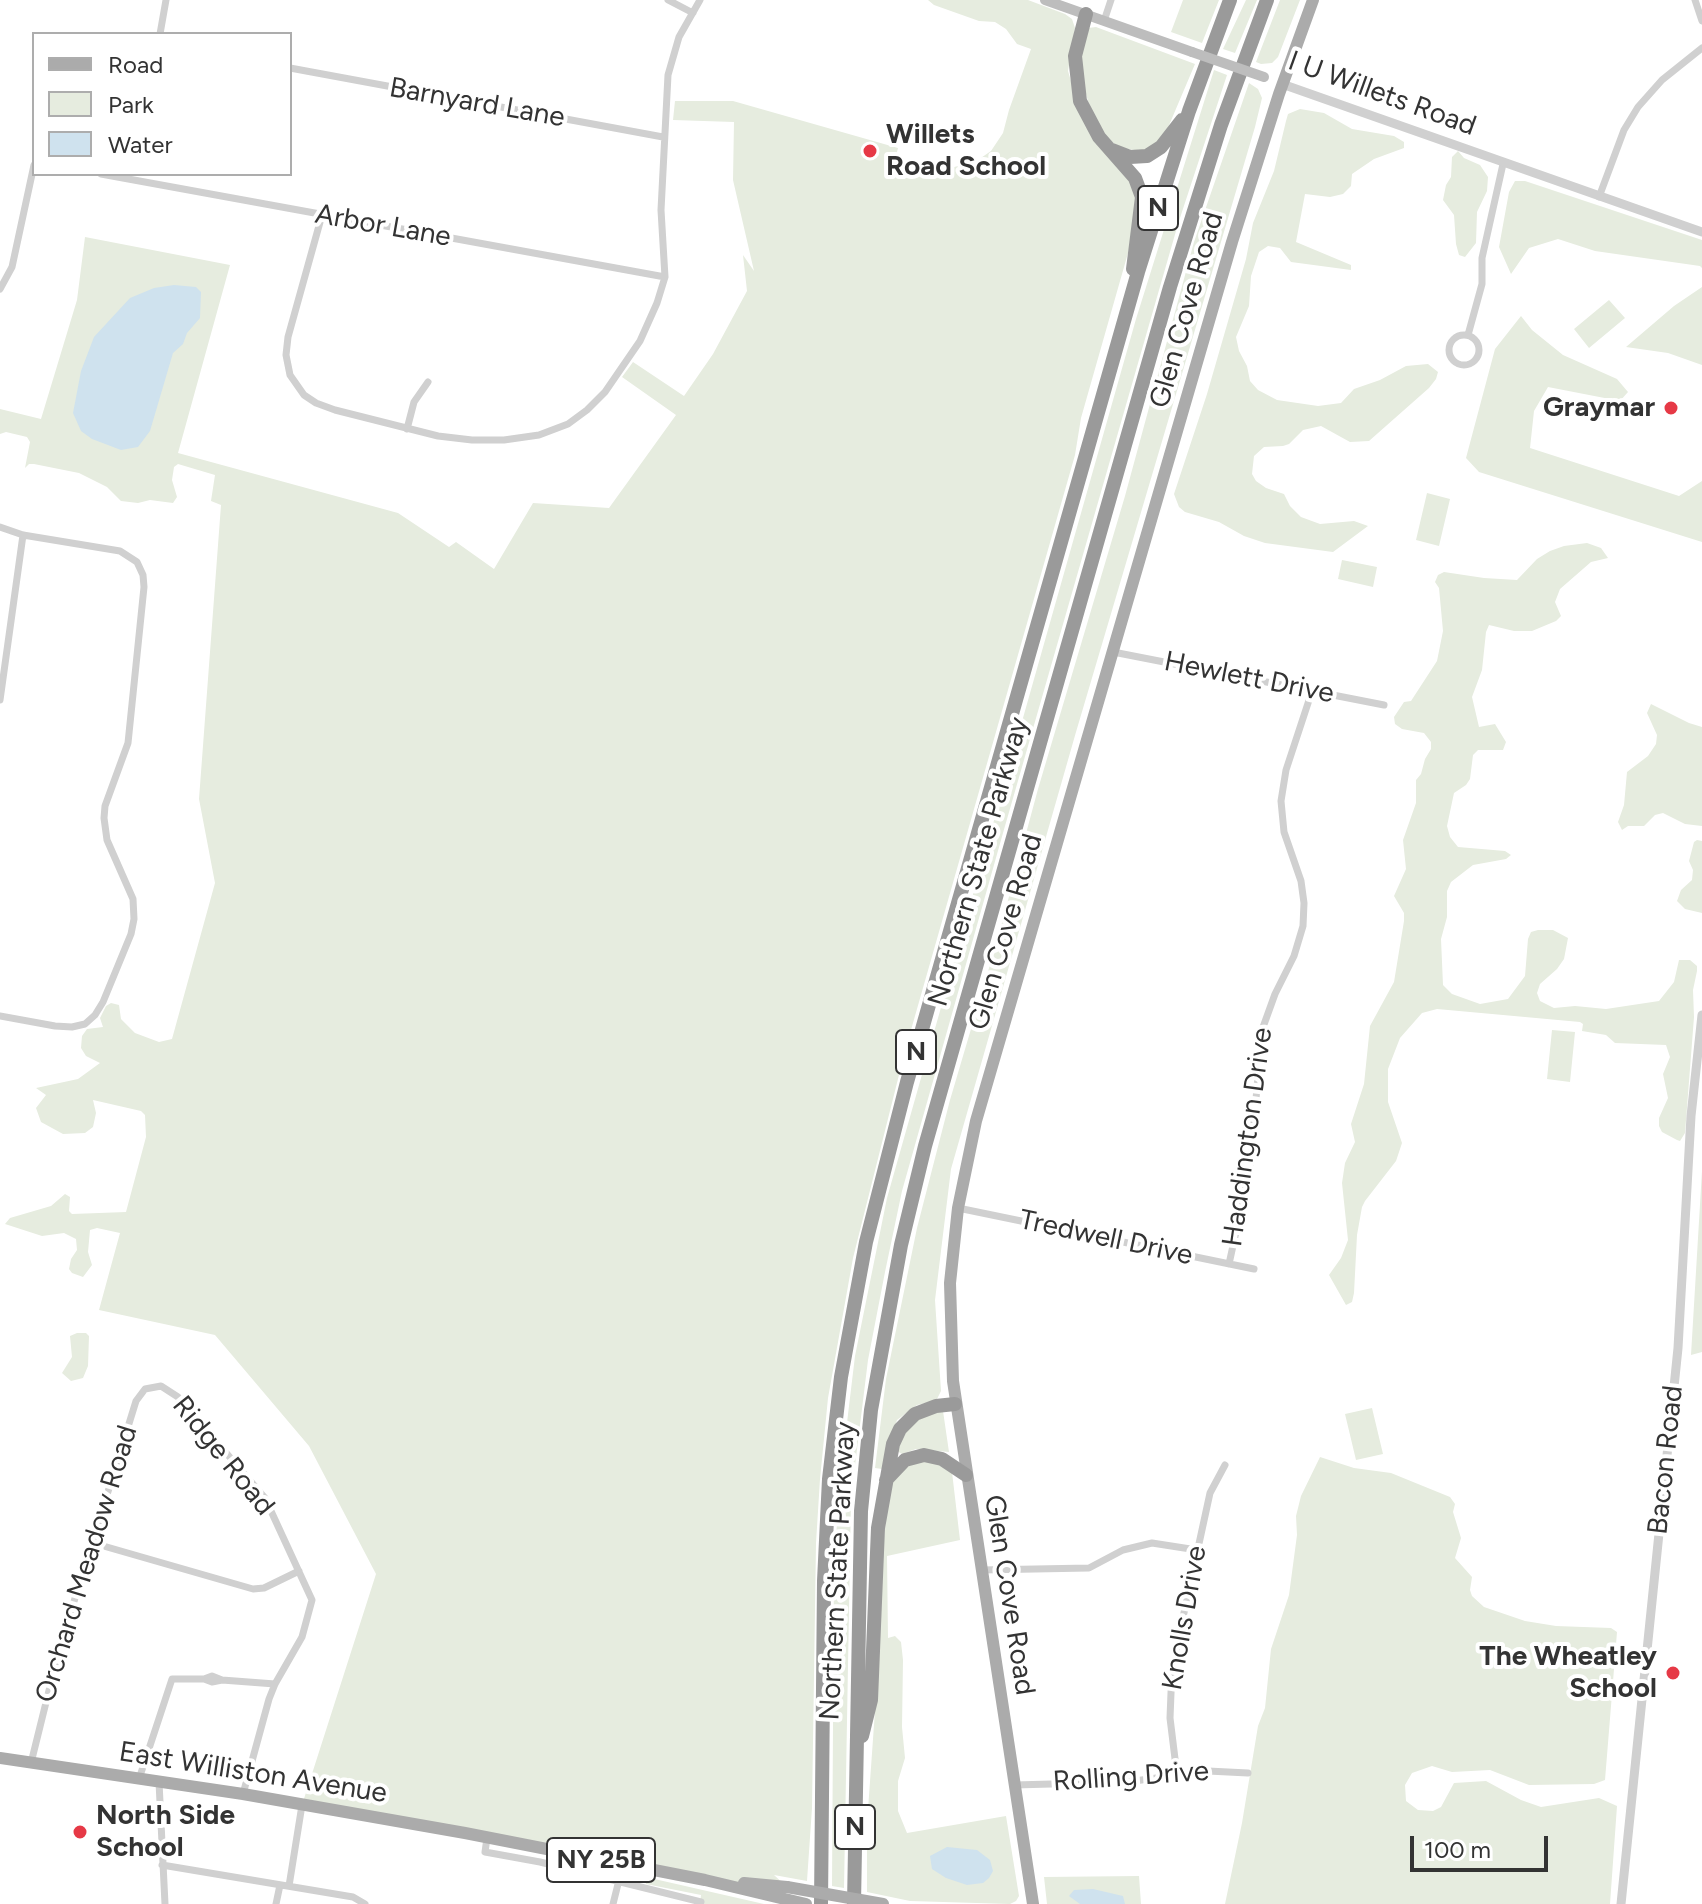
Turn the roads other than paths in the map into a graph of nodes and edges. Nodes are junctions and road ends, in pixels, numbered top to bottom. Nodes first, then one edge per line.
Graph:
1 (166, 0) edge
2 (668, 0) edge
3 (700, 0) edge
4 (1045, 0) edge
5 (1111, 0) edge
6 (1230, 0) edge
7 (1267, 0) edge
8 (1313, 0) edge
9 (1695, 0) edge
10 (693, 13) junction
11 (1086, 14) junction
12 (1104, 21) junction
13 (1702, 21) edge
14 (160, 32) edge
15 (1702, 48) edge
16 (292, 68) edge
17 (1282, 84) junction
18 (1189, 111) junction
19 (663, 137) junction
20 (1110, 150) junction
21 (1503, 164) junction
22 (32, 174) edge
23 (112, 176) edge
24 (1599, 197) junction
25 (322, 215) junction
26 (1702, 232) edge
27 (665, 277) junction
28 (0, 289) edge
29 (1129, 305) junction
30 (1468, 335) junction
31 (428, 382) dead end
32 (407, 429) junction
33 (0, 527) edge
34 (23, 535) junction
35 (1113, 652) junction
36 (1312, 691) junction
37 (0, 700) edge
38 (1384, 705) dead end
39 (1702, 1015) edge
40 (0, 1016) edge
41 (958, 1208) junction
42 (1229, 1264) junction
43 (1254, 1269) dead end
44 (164, 1387) joint
45 (955, 1404) junction
46 (1225, 1465) dead end
47 (966, 1475) junction
48 (885, 1480) junction
49 (93, 1543) junction
50 (1197, 1550) junction
51 (981, 1570) junction
52 (299, 1571) junction
53 (275, 1684) junction
54 (0, 1758) edge
55 (31, 1763) junction
56 (856, 1764) junction
57 (1248, 1773) dead end
58 (1177, 1775) junction
59 (139, 1779) junction
60 (159, 1782) junction
61 (1014, 1785) junction
62 (243, 1794) junction
63 (302, 1805) junction
64 (492, 1839) junction
65 (623, 1864) junction
66 (162, 1865) junction
67 (619, 1882) junction
68 (284, 1886) junction
69 (786, 1894) junction
70 (701, 1902) dead end
71 (165, 1904) edge
72 (276, 1904) edge
73 (365, 1904) edge
74 (613, 1904) edge
75 (806, 1904) edge
76 (821, 1904) edge
77 (854, 1904) edge
78 (883, 1904) edge
79 (1033, 1904) edge
80 (1621, 1904) edge

1 - 14 street
2 - 10 street
3 - 10 street
4 - 11 main road, I U Willets Road
5 - 12 street
6 - 18 highway, Northern State Parkway / N
7 - 56 highway, Northern State Parkway / N
8 - 17 main road, Glen Cove Road
9 - 13 street
10 - 19 street
11 - 12 main road, I U Willets Road
11 - 20 highway
12 - 17 main road, I U Willets Road, bridge
15 - 24 street
16 - 19 street, Barnyard Lane
17 - 21 street, I U Willets Road
17 - 35 main road, Glen Cove Road
18 - 20 highway
18 - 29 highway, Northern State Parkway / N
19 - 27 street
20 - 29 highway
21 - 24 street, I U Willets Road
21 - 30 street
22 - 28 street
23 - 25 street, Arbor Lane
24 - 26 street, I U Willets Road
25 - 27 street, Arbor Lane
25 - 32 street
27 - 32 street
29 - 76 highway, Northern State Parkway / N
30 - 30 street
31 - 32 street
33 - 34 street
34 - 37 street
34 - 40 street
35 - 36 street, Hewlett Drive
35 - 41 main road, Glen Cove Road
36 - 38 street, Hewlett Drive
36 - 42 street, Haddington Drive
39 - 80 street, Bacon Road
41 - 42 street, Tredwell Drive
41 - 45 main road, Glen Cove Road
42 - 43 street, Tredwell Drive
44 - 49 street, Orchard Meadow Road
44 - 52 street, Ridge Road
45 - 47 main road, Glen Cove Road
45 - 48 highway
46 - 50 street, Knolls Drive
47 - 48 highway
47 - 51 main road, Glen Cove Road
48 - 56 highway
49 - 52 street
49 - 55 street, Orchard Meadow Road
50 - 51 street
50 - 58 street, Knolls Drive
51 - 61 main road, Glen Cove Road
52 - 53 street, Ridge Road
53 - 59 street
53 - 62 street, Ridge Road
54 - 55 main road, East Williston Avenue / NY 25B
55 - 59 main road, East Williston Avenue / NY 25B
56 - 77 highway, Northern State Parkway / N
57 - 58 street, Rolling Drive
58 - 61 street, Rolling Drive
59 - 60 main road, East Williston Avenue / NY 25B
60 - 62 main road, East Williston Avenue / NY 25B
60 - 66 street
61 - 79 main road, Glen Cove Road
62 - 63 main road, East Williston Avenue / NY 25B
63 - 64 main road, East Williston Avenue / NY 25B
63 - 68 street
64 - 65 main road, NY 25B
64 - 67 street
65 - 67 street
65 - 69 main road, NY 25B
66 - 68 street
66 - 71 street
67 - 70 street
67 - 74 street
68 - 72 street
68 - 73 street
69 - 75 main road, NY 25B
69 - 78 main road, NY 25B, bridge

